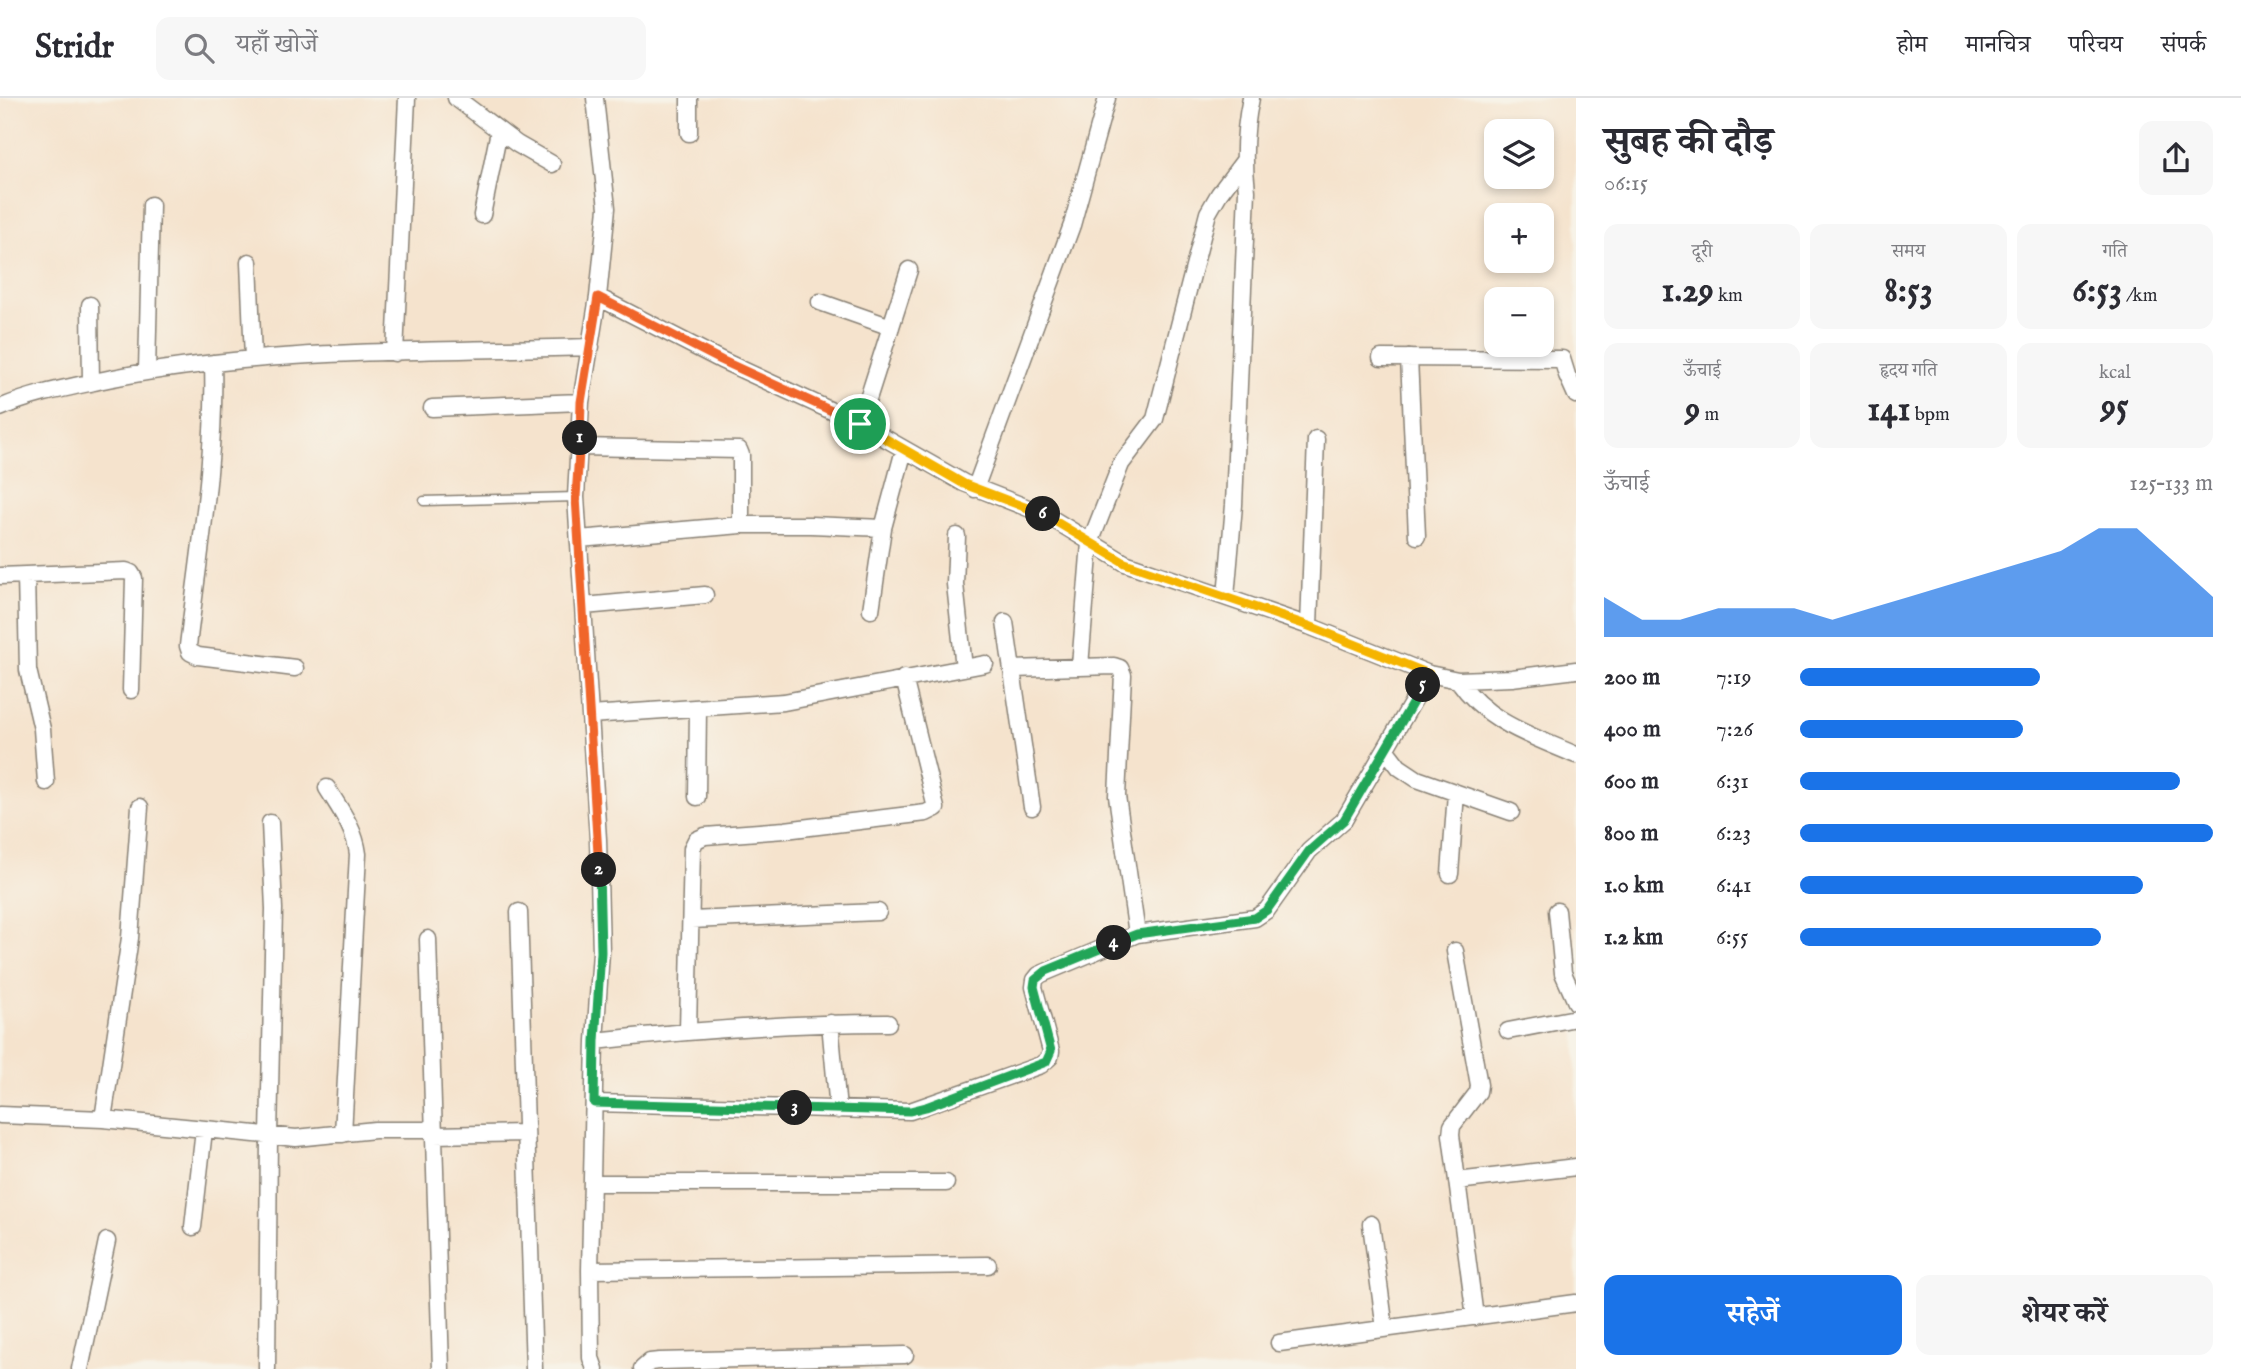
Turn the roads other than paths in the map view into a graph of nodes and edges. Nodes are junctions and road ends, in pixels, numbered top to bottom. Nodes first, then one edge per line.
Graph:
1 (407, 98) edge
2 (456, 98) edge
3 (595, 98) edge
4 (689, 98) edge
5 (1107, 98) edge
6 (1251, 98) edge
7 (499, 131) junction
8 (689, 133) dead end
9 (1243, 162) junction
10 (552, 163) dead end
11 (151, 205) dead end
12 (481, 215) dead end
13 (249, 262) dead end
14 (909, 270) dead end
15 (598, 297) junction
16 (820, 302) dead end
17 (90, 304) dead end
18 (891, 327) junction
19 (591, 348) junction
20 (396, 353) junction
21 (1381, 358) dead end
22 (1409, 358) junction
23 (253, 359) junction
24 (213, 363) junction
25 (147, 371) junction
26 (91, 383) junction
27 (1576, 395) edge
28 (581, 402) junction
29 (0, 408) edge
30 (432, 408) dead end
31 (860, 424) junction
32 (1316, 439) dead end
33 (579, 447) junction
34 (904, 450) junction
35 (975, 489) junction
36 (576, 497) junction
37 (424, 501) dead end
38 (741, 525) junction
39 (883, 528) junction
40 (957, 536) dead end
41 (1417, 536) dead end
42 (579, 539) junction
43 (1090, 543) junction
44 (26, 575) junction
45 (0, 576) edge
46 (705, 595) dead end
47 (1226, 597) junction
48 (584, 606) junction
49 (871, 610) dead end
50 (1005, 622) dead end
51 (1309, 626) junction
52 (985, 664) dead end
53 (1080, 666) junction
54 (295, 668) dead end
55 (964, 668) junction
56 (1012, 668) junction
57 (1576, 670) edge
58 (1429, 674) junction
59 (904, 678) junction
60 (1458, 680) junction
61 (131, 690) dead end
62 (698, 708) junction
63 (590, 715) junction
64 (1386, 750) junction
65 (1576, 755) edge
66 (46, 782) dead end
67 (327, 788) dead end
68 (1456, 793) junction
69 (696, 797) dead end
70 (140, 807) dead end
71 (1031, 807) dead end
72 (1511, 812) dead end
73 (270, 823) dead end
74 (1450, 874) dead end
75 (1557, 911) dead end
76 (519, 912) dead end
77 (878, 912) dead end
78 (691, 920) junction
79 (1137, 934) junction
80 (428, 939) dead end
81 (1455, 951) dead end
82 (1576, 1002) edge
83 (1576, 1018) edge
84 (830, 1023) junction
85 (888, 1023) dead end
86 (688, 1030) junction
87 (1508, 1031) dead end
88 (595, 1041) junction
89 (594, 1103) junction
90 (838, 1110) junction
91 (0, 1115) edge
92 (103, 1119) junction
93 (204, 1130) junction
94 (434, 1132) junction
95 (343, 1133) junction
96 (525, 1133) junction
97 (269, 1136) junction
98 (1576, 1167) edge
99 (1457, 1181) junction
100 (592, 1183) junction
101 (946, 1183) dead end
102 (1370, 1224) dead end
103 (193, 1227) dead end
104 (107, 1241) dead end
105 (988, 1265) dead end
106 (590, 1270) junction
107 (1576, 1303) edge
108 (1475, 1317) junction
109 (1385, 1329) junction
110 (1279, 1343) dead end
111 (905, 1355) dead end
112 (80, 1369) edge
113 (267, 1369) edge
114 (441, 1369) edge
115 (534, 1369) edge
116 (594, 1369) edge
117 (642, 1369) edge

1 - 20 street
2 - 7 street
3 - 15 street
4 - 8 street
5 - 35 street
6 - 9 street
7 - 10 street
7 - 12 street
9 - 43 street
9 - 47 street
11 - 25 street
13 - 23 street
14 - 18 street
15 - 19 street
15 - 31 street
16 - 18 street
17 - 26 street
18 - 31 street
19 - 20 street
19 - 28 street
20 - 23 street
21 - 22 street
22 - 27 street
22 - 41 street
23 - 24 street
24 - 25 street
24 - 54 street
25 - 26 street
26 - 29 street
28 - 30 street
28 - 33 street
31 - 34 street
32 - 51 street
33 - 36 street
33 - 38 street
34 - 35 street
34 - 39 street
35 - 43 street
36 - 37 lane
36 - 42 street
38 - 39 street
38 - 42 street
39 - 49 street
40 - 55 street
42 - 48 street
43 - 47 street
43 - 53 street
44 - 45 street
44 - 61 street
44 - 66 street
46 - 48 street
47 - 51 street
48 - 63 street
50 - 56 street
51 - 58 street
52 - 55 street
53 - 56 street
53 - 79 street
55 - 59 street
56 - 71 street
57 - 60 street
58 - 60 street
58 - 64 street
59 - 62 street
59 - 78 street
60 - 65 street
62 - 63 street
62 - 69 street
63 - 88 street
64 - 68 street
64 - 79 street
67 - 95 street
68 - 72 street
68 - 74 street
70 - 92 street
73 - 97 street
75 - 82 street
76 - 96 street
77 - 78 street
78 - 86 street
79 - 90 street
80 - 94 street
81 - 99 street
83 - 87 street
84 - 85 street
84 - 86 street
84 - 90 street
86 - 88 street
88 - 89 street
89 - 90 street
89 - 100 street
91 - 92 street
92 - 93 street
93 - 97 street
93 - 103 street
94 - 95 street
94 - 96 street
94 - 114 street
95 - 97 street
96 - 115 street
97 - 113 street
98 - 99 street
99 - 108 street
100 - 101 street
100 - 106 street
102 - 109 street
104 - 112 street
105 - 106 street
106 - 116 street
107 - 108 street
108 - 109 street
109 - 110 street
111 - 117 street

